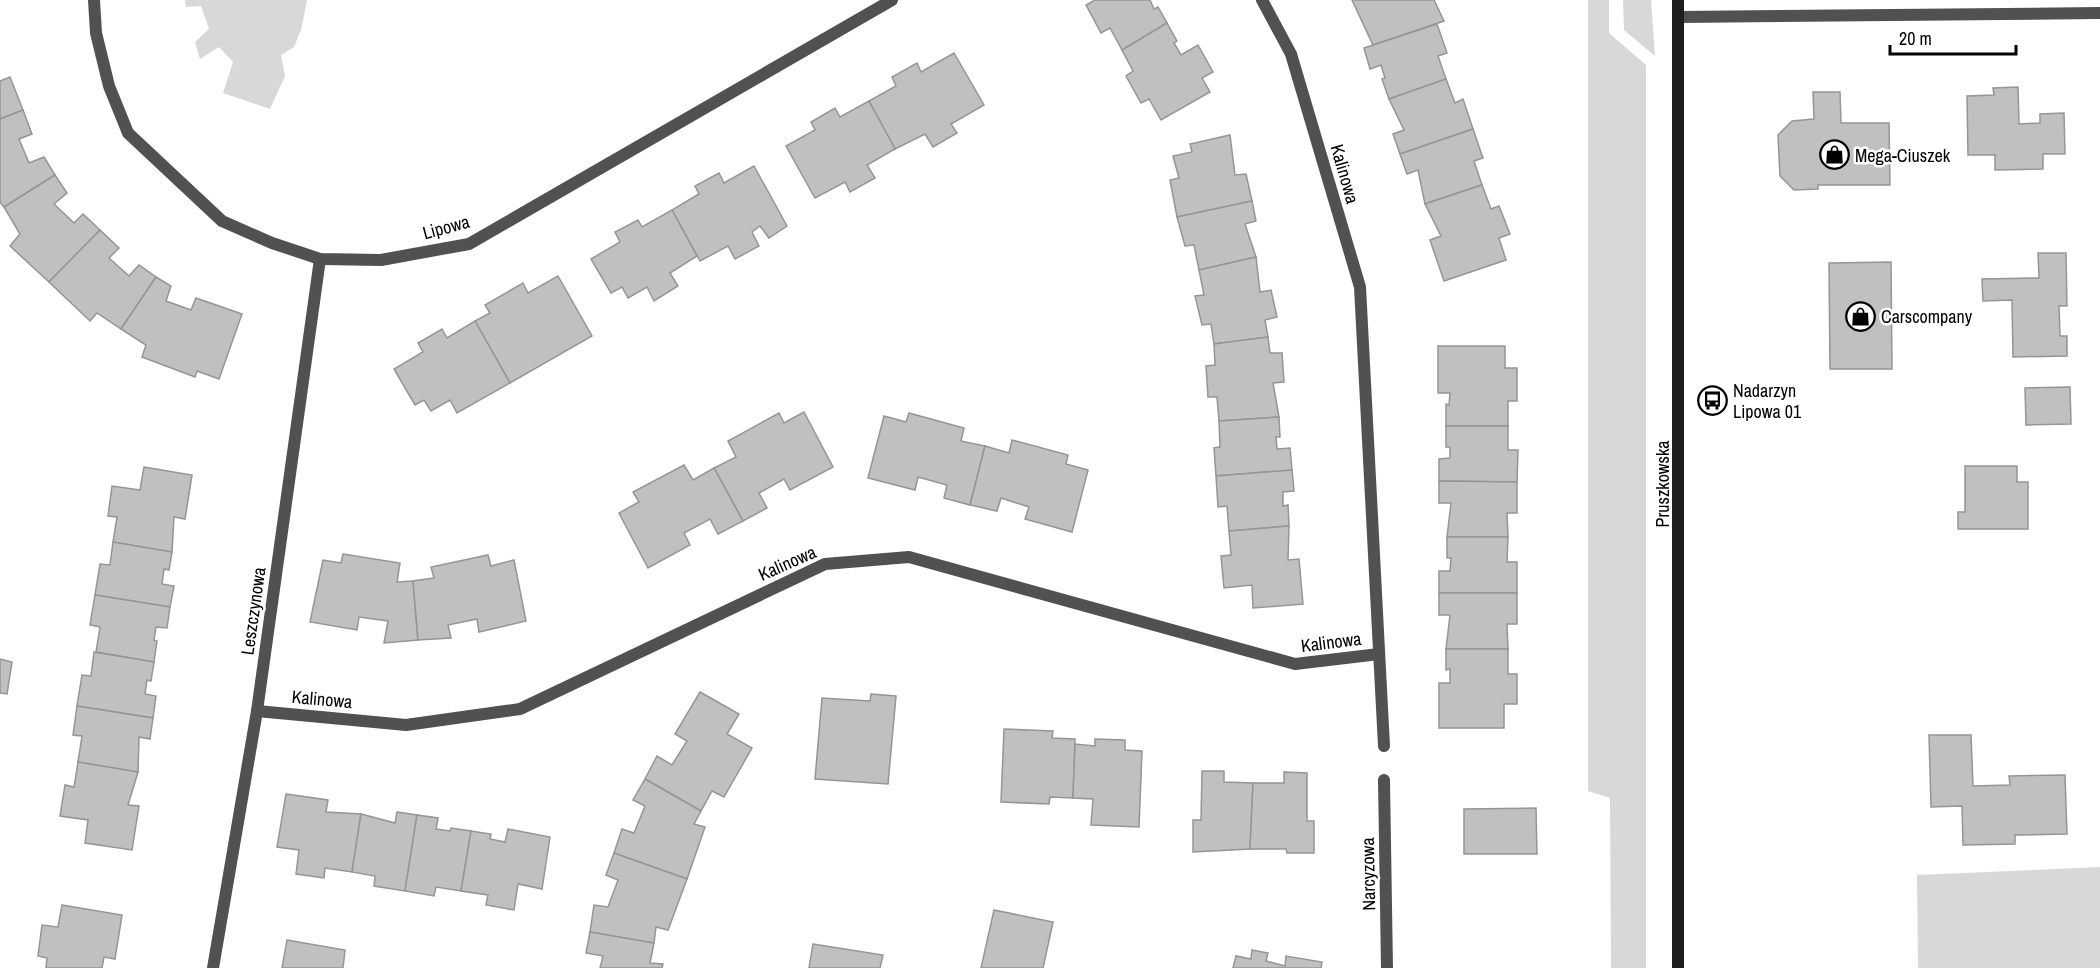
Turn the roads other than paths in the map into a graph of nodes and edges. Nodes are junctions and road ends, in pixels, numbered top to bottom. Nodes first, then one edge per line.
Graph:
1 (94, 0) edge
2 (892, 0) edge
3 (1262, 0) edge
4 (1678, 0) edge
5 (2100, 13) edge
6 (1679, 17) junction
7 (321, 259) junction
8 (1378, 654) junction
9 (257, 711) junction
10 (1384, 746) dead end
11 (1384, 780) dead end
12 (213, 968) edge
13 (1387, 968) edge
14 (1678, 968) edge

1 - 7 street, Lipowa
2 - 7 street, Lipowa
3 - 8 street, Kalinowa
4 - 6 street, Pruszkowska
5 - 6 street
6 - 14 street, Pruszkowska
7 - 9 street, Leszczynowa
8 - 9 street, Kalinowa
8 - 10 street, Kalinowa
9 - 12 street, Leszczynowa
11 - 13 street, Narcyzowa

